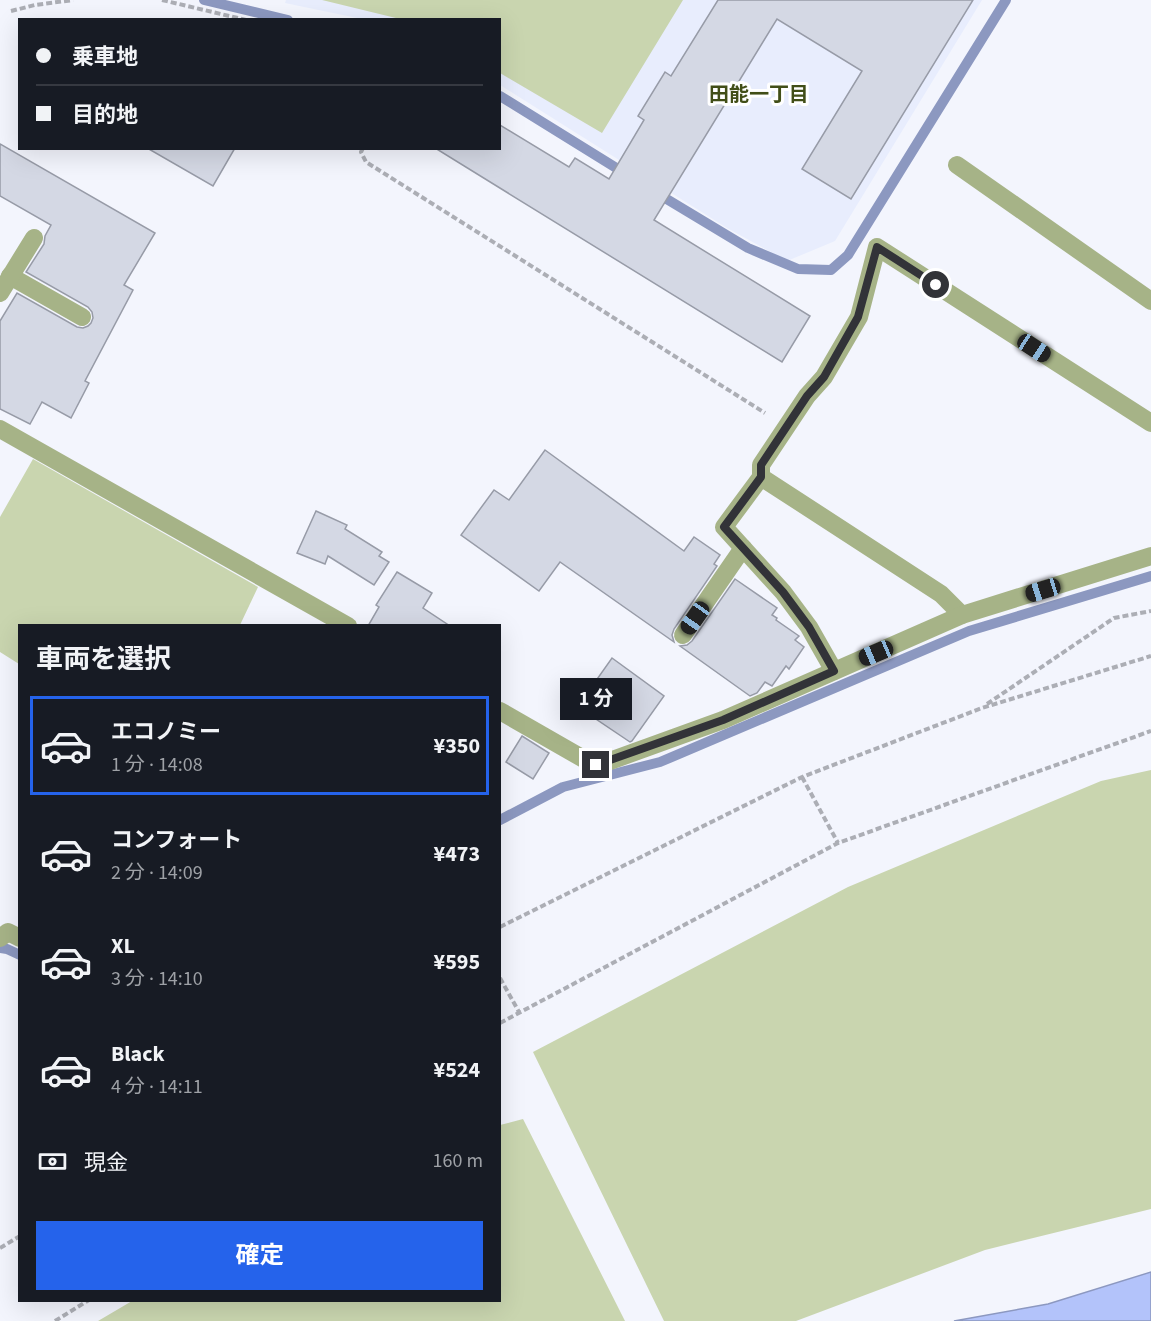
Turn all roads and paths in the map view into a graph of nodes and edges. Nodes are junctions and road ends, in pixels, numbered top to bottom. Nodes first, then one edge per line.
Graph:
1 (73, 0) edge
2 (162, 0) edge
3 (11, 11) dead end
4 (238, 18) edge
5 (362, 150) edge
6 (957, 165) dead end
7 (34, 238) dead end
8 (10, 276) junction
9 (0, 293) edge
10 (1151, 301) edge
11 (82, 317) dead end
12 (767, 414) dead end
13 (1151, 423) edge
14 (0, 429) edge
15 (761, 477) junction
16 (743, 548) junction
17 (1151, 556) edge
18 (1151, 612) edge
19 (962, 615) junction
20 (344, 624) edge
21 (683, 635) dead end
22 (1151, 656) edge
23 (834, 671) junction
24 (982, 708) junction
25 (501, 712) edge
26 (1151, 731) edge
27 (802, 777) junction
28 (838, 843) junction
29 (501, 927) edge
30 (18, 937) edge
31 (0, 938) edge
32 (501, 980) edge
33 (519, 1012) junction
34 (501, 1022) edge
35 (18, 1237) edge
36 (0, 1248) edge
37 (86, 1302) edge
38 (55, 1321) edge

1 - 3 path
2 - 4 path
5 - 12 path
6 - 10 street
7 - 8 street
8 - 9 street
8 - 11 street
13 - 15 street
14 - 20 street
15 - 16 street
15 - 19 street
16 - 21 street
16 - 23 street
17 - 19 street
18 - 24 path
19 - 23 street
22 - 24 path
23 - 25 street
24 - 27 path
26 - 28 path
27 - 28 path
27 - 29 path
28 - 33 path
30 - 31 street
32 - 33 path
33 - 34 path
35 - 36 path
37 - 38 path

